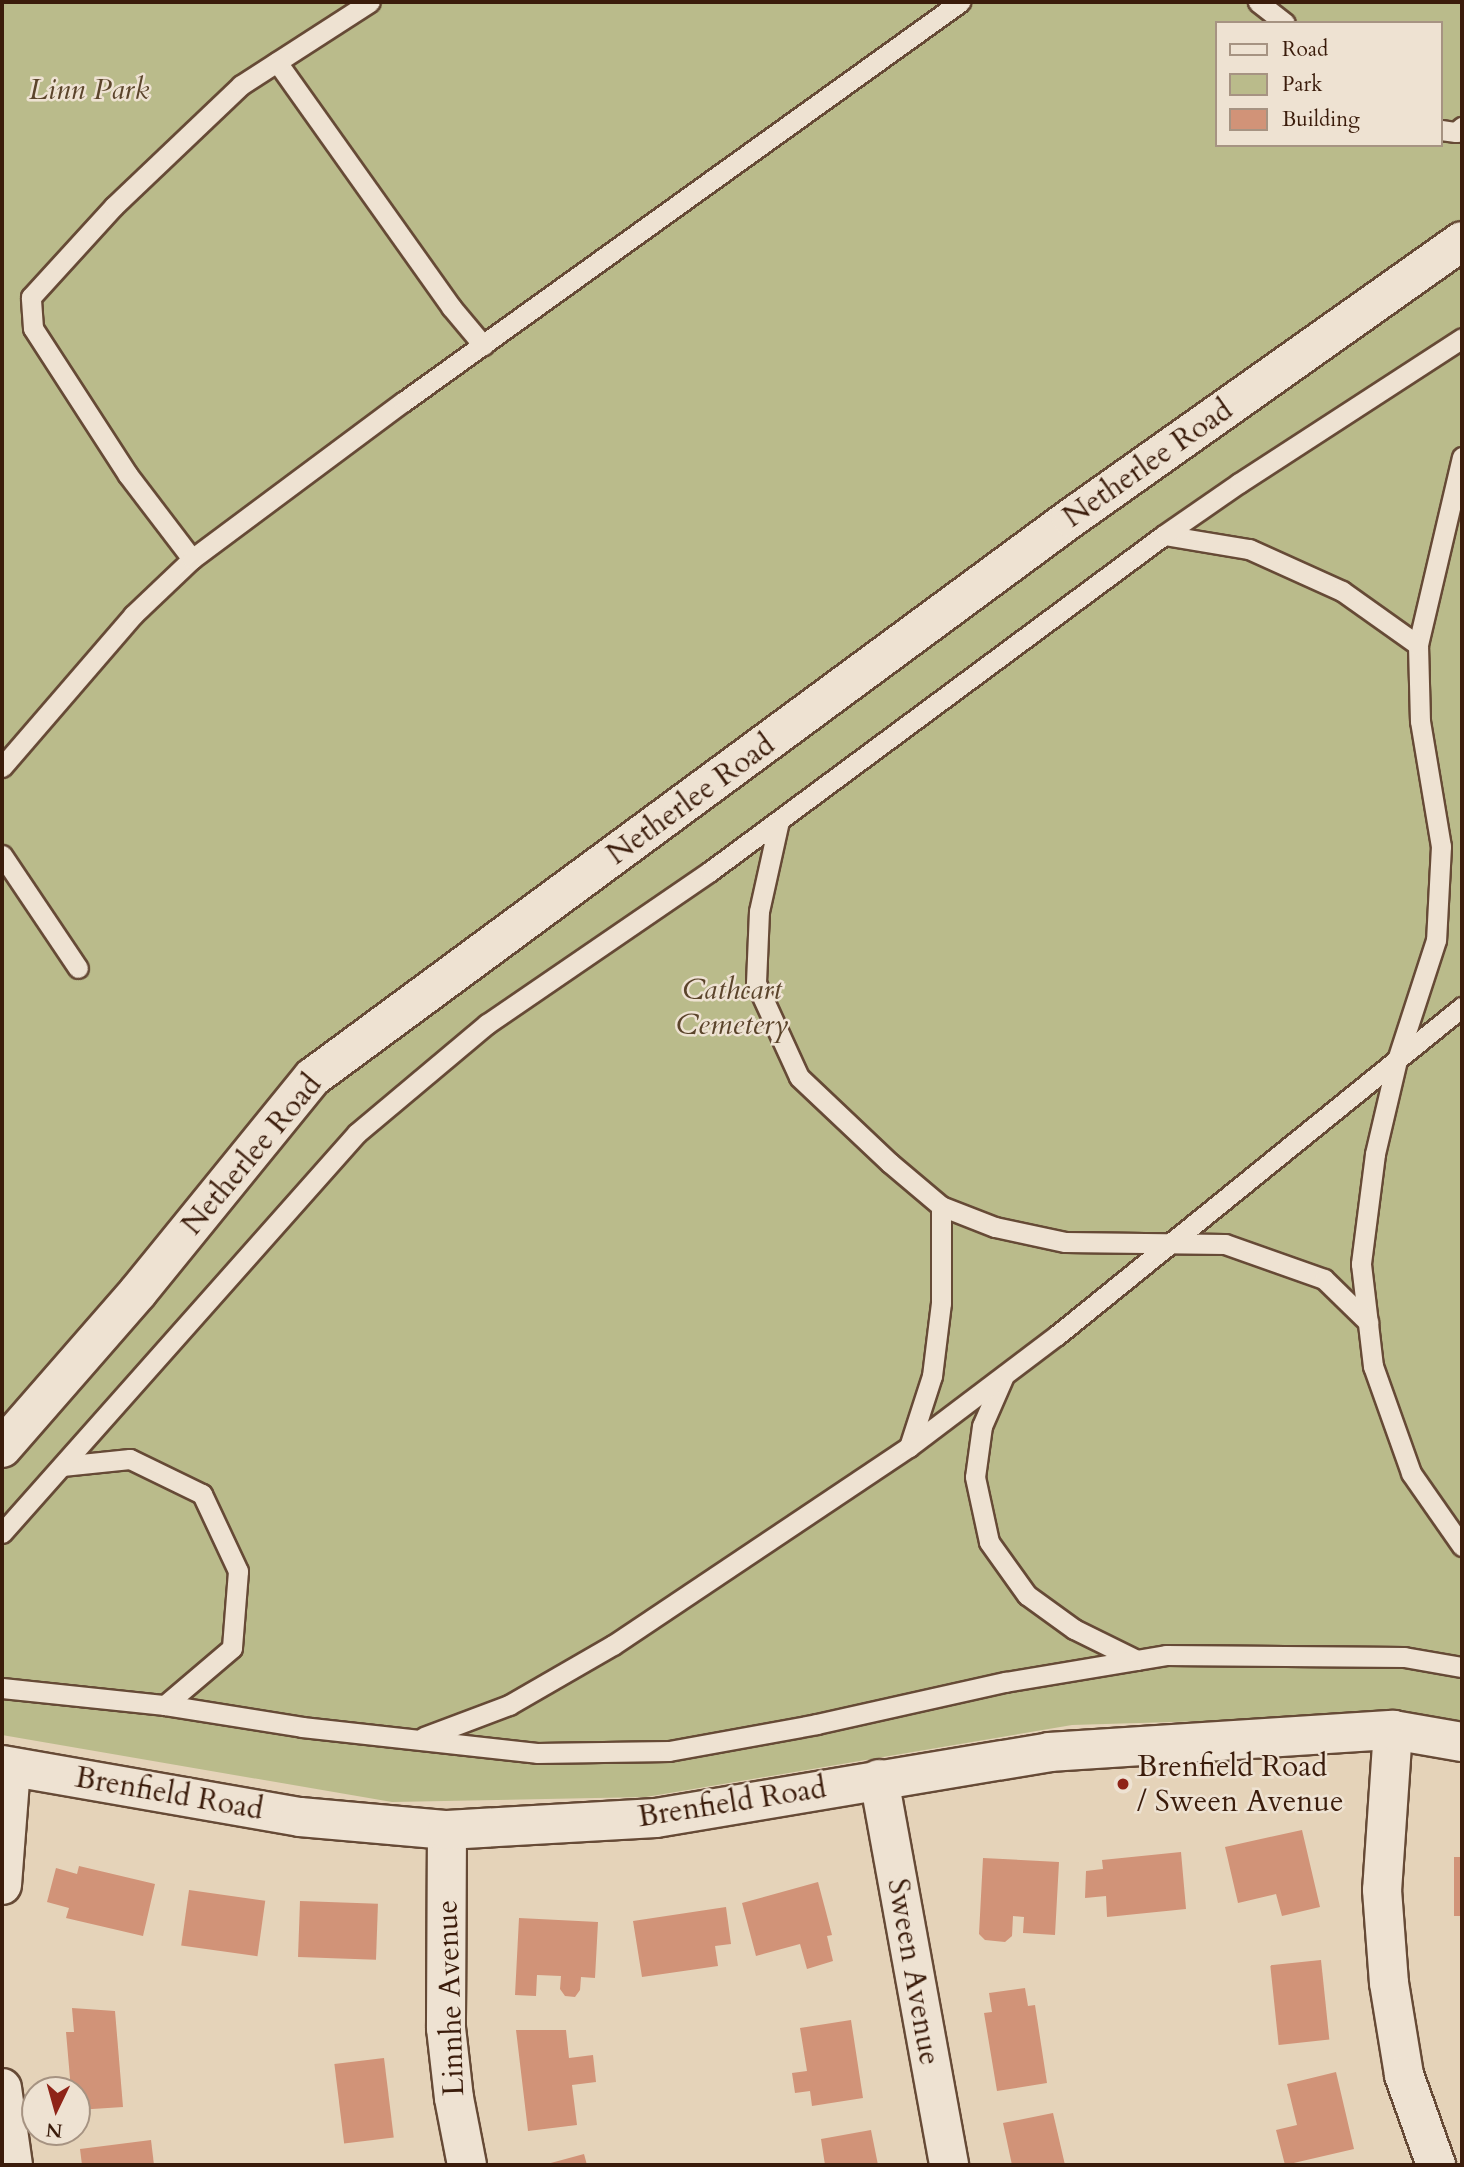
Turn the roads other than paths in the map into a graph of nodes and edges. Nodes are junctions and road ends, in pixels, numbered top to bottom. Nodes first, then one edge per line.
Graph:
1 (370, 2) edge
2 (960, 2) edge
3 (1258, 2) edge
4 (1282, 21) edge
5 (277, 62) junction
6 (1462, 127) edge
7 (1443, 130) edge
8 (1462, 241) edge
9 (1462, 338) edge
10 (483, 345) junction
11 (1462, 457) edge
12 (1164, 535) junction
13 (192, 559) junction
14 (1418, 645) junction
15 (2, 767) edge
16 (779, 821) junction
17 (2, 855) edge
18 (78, 968) dead end
19 (1462, 1007) edge
20 (1397, 1060) junction
21 (941, 1206) junction
22 (1171, 1242) junction
23 (1368, 1322) junction
24 (1004, 1376) junction
25 (909, 1447) junction
26 (2, 1448) edge
27 (62, 1465) junction
28 (2, 1533) edge
29 (1462, 1546) edge
30 (1136, 1660) junction
31 (1462, 1667) edge
32 (2, 1688) edge
33 (165, 1705) junction
34 (1393, 1730) junction
35 (420, 1739) junction
36 (1462, 1742) edge
37 (6, 1766) edge
38 (879, 1779) junction
39 (447, 1830) junction
40 (2, 1885) edge
41 (2, 2088) edge
42 (13, 2165) edge
43 (467, 2165) edge
44 (948, 2165) edge
45 (1436, 2165) edge

1 - 5 lane
2 - 10 lane
3 - 4 lane
5 - 10 lane
5 - 13 lane
6 - 7 lane
8 - 26 street, Netherlee Road
9 - 12 lane
10 - 13 lane
11 - 14 lane
12 - 14 lane
12 - 16 lane
13 - 15 lane
14 - 20 lane
16 - 21 lane
16 - 27 lane
17 - 18 lane
19 - 20 lane
20 - 22 lane
20 - 23 lane
21 - 22 lane
21 - 25 lane
22 - 23 lane
22 - 24 lane
23 - 29 lane
24 - 25 lane
24 - 30 lane
25 - 35 lane
27 - 28 lane
27 - 33 lane
30 - 31 lane
30 - 35 lane
32 - 33 lane
33 - 35 lane
34 - 36 street, Brenfield Road
34 - 38 street, Brenfield Road
34 - 45 street
37 - 39 street, Brenfield Road
37 - 40 street
38 - 39 street, Brenfield Road
38 - 44 street, Sween Avenue
39 - 43 street, Linnhe Avenue
41 - 42 street

